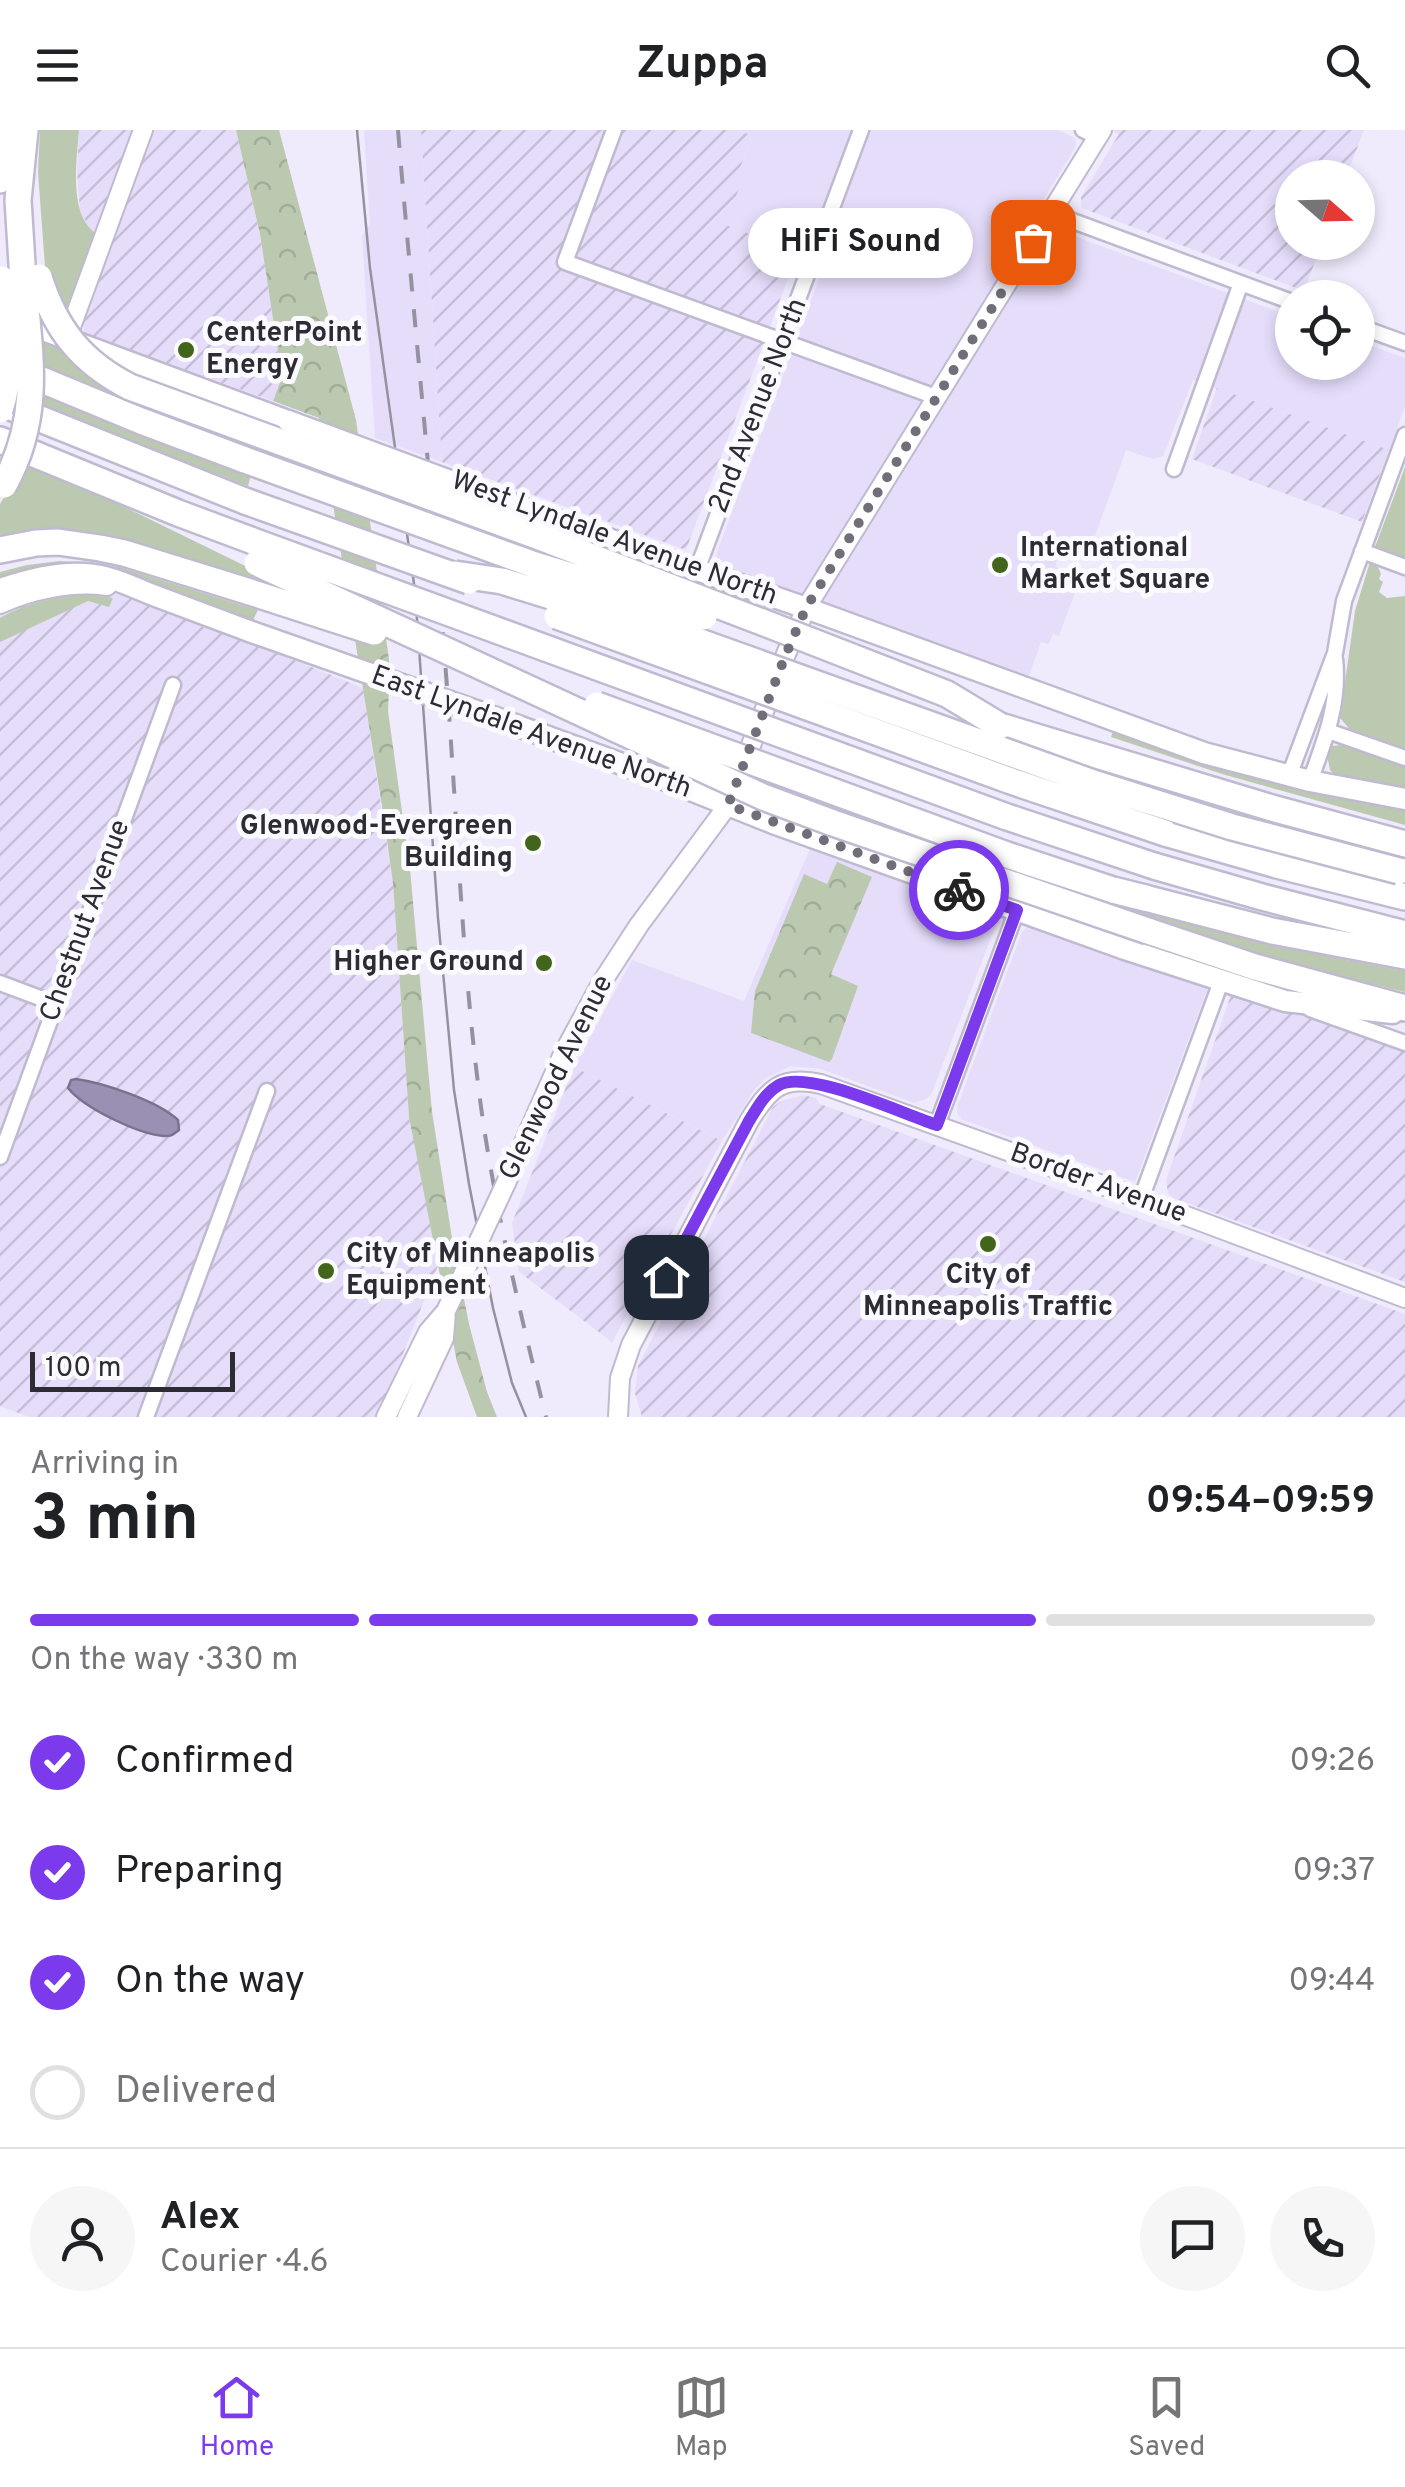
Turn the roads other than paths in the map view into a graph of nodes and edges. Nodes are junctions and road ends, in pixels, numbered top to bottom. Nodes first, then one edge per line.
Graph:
1 (6, 130) edge
2 (25, 130) edge
3 (35, 130) edge
4 (143, 130) edge
5 (614, 130) edge
6 (861, 130) edge
7 (1094, 132) edge
8 (0, 180) edge
9 (1052, 212) junction
10 (16, 274) edge
11 (1241, 283) junction
12 (1275, 296) edge
13 (0, 314) edge
14 (1375, 332) edge
15 (67, 338) junction
16 (784, 342) junction
17 (1405, 343) edge
18 (0, 362) edge
19 (936, 397) junction
20 (0, 406) edge
21 (1405, 436) edge
22 (0, 440) edge
23 (1174, 469) dead end
24 (2, 488) edge
25 (92, 547) junction
26 (0, 550) edge
27 (1362, 551) junction
28 (255, 552) junction
29 (0, 561) edge
30 (1405, 567) edge
31 (697, 570) junction
32 (455, 574) junction
33 (0, 589) edge
34 (142, 591) junction
35 (0, 604) edge
36 (806, 608) junction
37 (1335, 653) junction
38 (173, 685) dead end
39 (1000, 726) junction
40 (1328, 731) junction
41 (1405, 758) edge
42 (1300, 779) junction
43 (1405, 800) edge
44 (728, 805) junction
45 (1405, 844) edge
46 (1405, 873) edge
47 (1405, 897) edge
48 (1017, 910) junction
49 (1405, 934) edge
50 (1405, 956) edge
51 (1222, 979) junction
52 (0, 983) edge
53 (1286, 1001) junction
54 (56, 1004) junction
55 (1405, 1011) edge
56 (1405, 1043) edge
57 (267, 1091) dead end
58 (937, 1125) junction
59 (0, 1157) edge
60 (1140, 1199) junction
61 (1405, 1298) edge
62 (446, 1311) junction
63 (146, 1417) edge
64 (386, 1417) edge
65 (407, 1417) edge
66 (618, 1417) edge

1 - 8 highway
2 - 10 highway
3 - 10 highway
4 - 15 street
5 - 16 street
6 - 16 street, 2nd Avenue North
7 - 9 street, Glenwood Avenue
9 - 11 street
9 - 19 street, Glenwood Avenue
10 - 20 highway, bridge
10 - 24 highway, bridge
10 - 39 highway, bridge
11 - 12 street
11 - 23 street
13 - 15 main road, West Lyndale Avenue North
14 - 17 street
15 - 31 main road, West Lyndale Avenue North, bridge
16 - 19 street
16 - 31 street, 2nd Avenue North
18 - 39 highway, bridge
19 - 36 street, Glenwood Avenue
20 - 32 highway, bridge
21 - 27 street
22 - 28 highway
25 - 26 highway
25 - 29 highway
25 - 50 highway, bridge
27 - 30 street
27 - 37 street
28 - 49 highway, bridge
28 - 55 highway, bridge
31 - 36 main road, West Lyndale Avenue North
32 - 46 highway, bridge
32 - 47 highway, bridge
33 - 34 main road, East Lyndale Avenue North
34 - 35 street
34 - 44 main road, East Lyndale Avenue North, bridge
36 - 42 main road, West Lyndale Avenue North
36 - 44 street, Glenwood Avenue
37 - 40 street
37 - 42 street
38 - 54 street, Chestnut Avenue
39 - 45 highway
40 - 41 street
40 - 42 street
42 - 43 main road, West Lyndale Avenue North
44 - 48 main road, East Lyndale Avenue North
44 - 62 street, Glenwood Avenue, bridge
48 - 51 main road, East Lyndale Avenue North
48 - 58 street
51 - 53 main road, East Lyndale Avenue North
51 - 60 street
52 - 54 street
53 - 55 main road, East Lyndale Avenue North
53 - 56 street
54 - 59 street, Chestnut Avenue
57 - 63 street
58 - 60 street, Border Avenue
58 - 66 street, Border Avenue
60 - 61 street, Border Avenue
62 - 64 street, Glenwood Avenue
62 - 65 street, Glenwood Avenue

